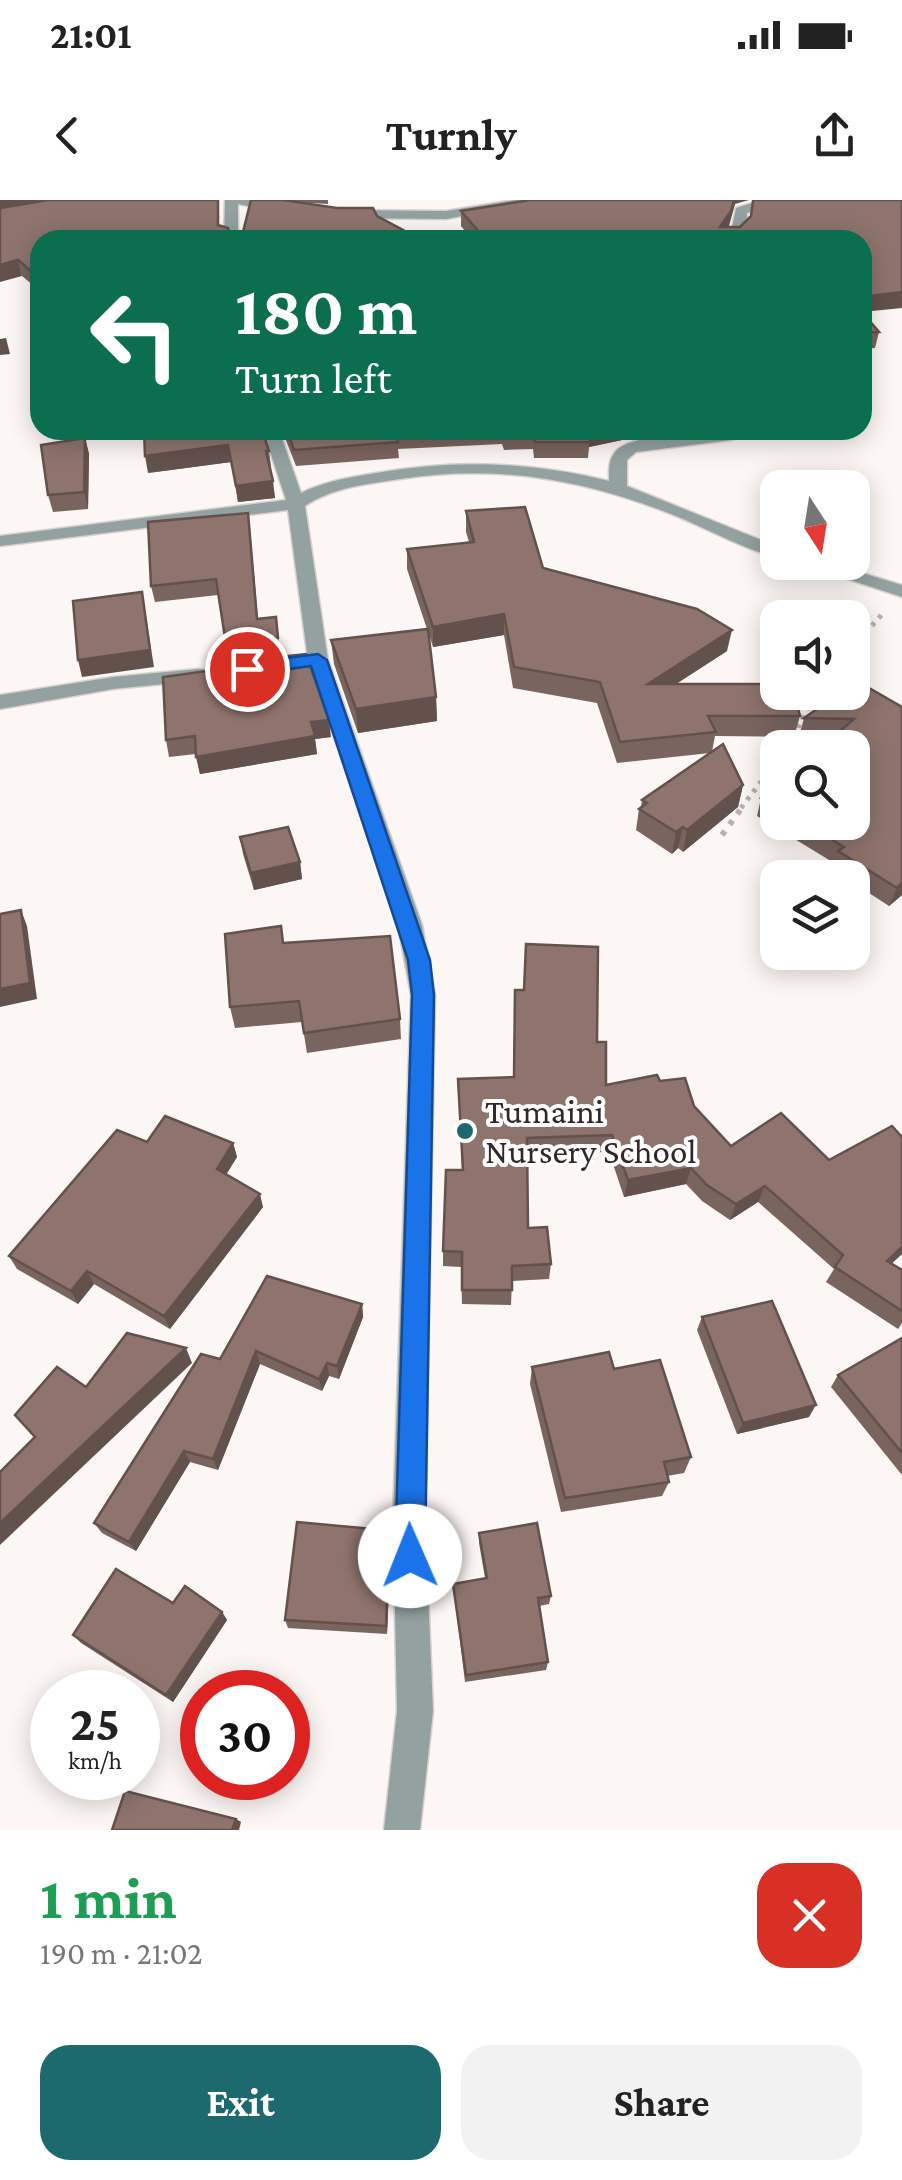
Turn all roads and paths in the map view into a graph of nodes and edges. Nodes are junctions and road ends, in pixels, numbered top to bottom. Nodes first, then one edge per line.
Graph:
1 (235, 200) edge
2 (540, 200) edge
3 (768, 200) edge
4 (300, 211) edge
5 (330, 214) edge
6 (232, 230) edge
7 (737, 230) edge
8 (275, 440) edge
9 (691, 440) edge
10 (619, 490) junction
11 (296, 504) junction
12 (0, 542) edge
13 (760, 545) edge
14 (865, 580) edge
15 (902, 591) edge
16 (870, 627) edge
17 (212, 673) edge
18 (0, 702) edge
19 (760, 783) edge
20 (722, 835) dead end
21 (402, 1830) edge

1 - 4 street
1 - 6 street
2 - 5 street
3 - 7 street
8 - 11 street
9 - 10 street
10 - 11 street
10 - 13 street
11 - 12 street
11 - 21 street
14 - 15 street
15 - 16 path
17 - 18 street
19 - 20 path

